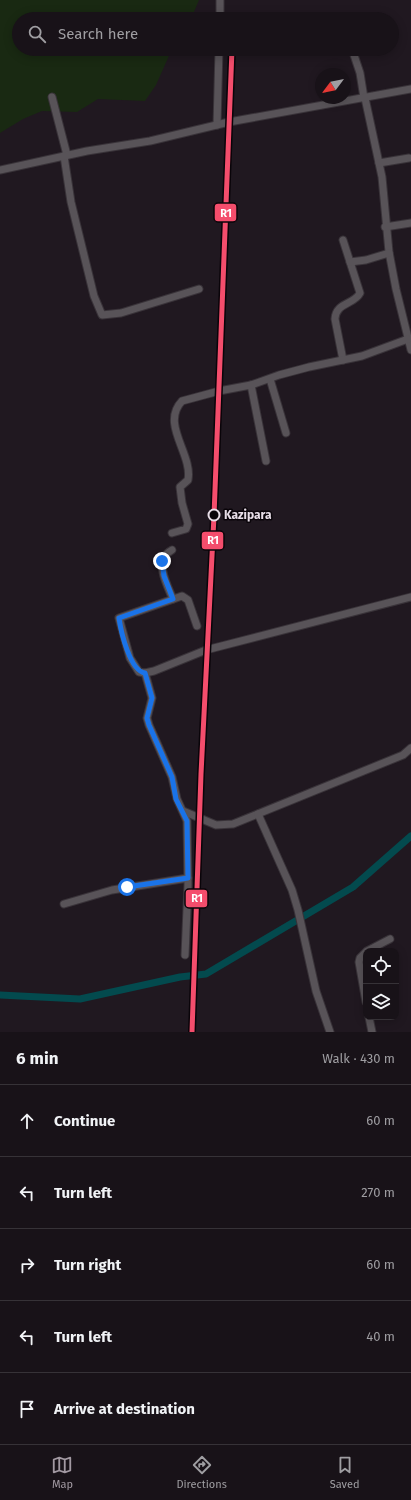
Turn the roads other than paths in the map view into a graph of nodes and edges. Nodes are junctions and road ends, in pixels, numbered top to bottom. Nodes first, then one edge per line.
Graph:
1 (220, 0) edge
2 (220, 12) edge
3 (219, 56) edge
4 (354, 56) edge
5 (411, 89) edge
6 (52, 97) dead end
7 (365, 98) junction
8 (217, 125) junction
9 (66, 156) junction
10 (409, 158) dead end
11 (379, 163) junction
12 (0, 170) edge
13 (411, 223) edge
14 (385, 227) junction
15 (342, 240) dead end
16 (389, 253) junction
17 (350, 262) junction
18 (199, 289) dead end
19 (408, 339) junction
20 (411, 350) edge
21 (343, 360) junction
22 (270, 379) junction
23 (252, 385) junction
24 (286, 433) dead end
25 (266, 461) dead end
26 (172, 533) dead end
27 (172, 550) dead end
28 (411, 597) edge
29 (173, 599) junction
30 (197, 626) dead end
31 (145, 673) junction
32 (411, 748) edge
33 (183, 811) junction
34 (258, 814) junction
35 (188, 878) junction
36 (64, 904) dead end
37 (390, 939) dead end
38 (374, 948) edge
39 (185, 955) dead end
40 (363, 955) edge
41 (363, 985) edge
42 (370, 1020) edge
43 (330, 1032) edge
44 (372, 1032) edge

1 - 2 street
3 - 8 street
4 - 7 street
5 - 7 street
6 - 9 street
7 - 8 street
7 - 11 street
8 - 9 street
9 - 12 street
9 - 18 street
10 - 11 street
11 - 14 street
13 - 14 street
14 - 16 street
15 - 17 street
16 - 17 street
16 - 19 street
17 - 21 street
19 - 20 street
19 - 21 street
21 - 22 street
22 - 23 street
22 - 24 street
23 - 25 street
23 - 26 street
27 - 29 street
28 - 31 street
29 - 30 street
29 - 31 street
31 - 33 street
32 - 34 street
33 - 34 street
33 - 35 street
34 - 43 street
35 - 36 street
35 - 39 street
37 - 38 street
40 - 41 street
42 - 44 street

